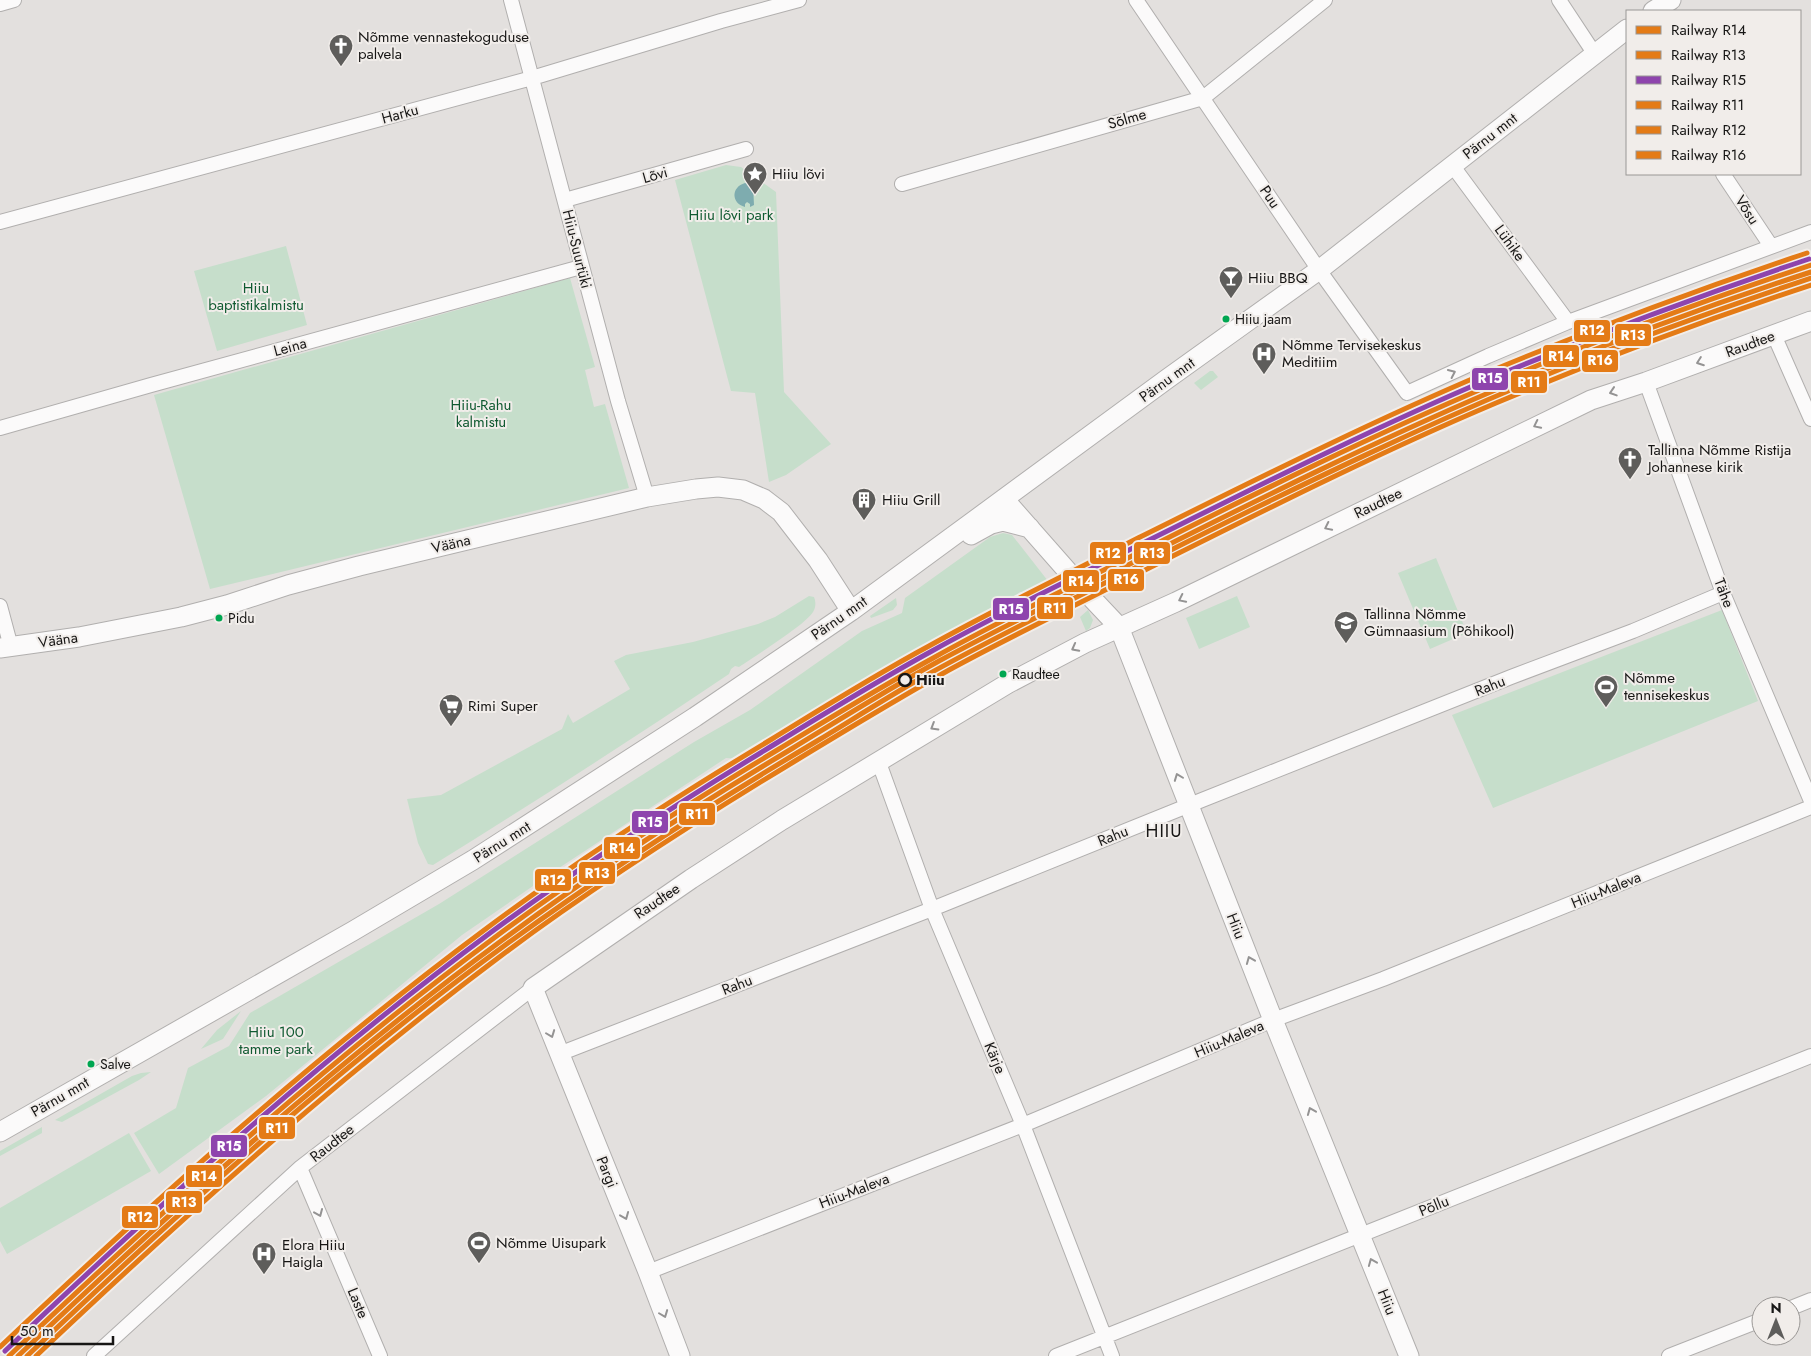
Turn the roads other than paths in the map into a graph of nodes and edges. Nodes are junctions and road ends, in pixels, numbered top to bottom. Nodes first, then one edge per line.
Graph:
1 (14, 0) edge
2 (511, 0) edge
3 (800, 0) edge
4 (1136, 0) edge
5 (1325, 0) edge
6 (1559, 0) edge
7 (1671, 0) edge
8 (0, 4) edge
9 (1656, 10) edge
10 (1626, 29) edge
11 (1594, 53) junction
12 (532, 78) junction
13 (1203, 98) junction
14 (746, 149) dead end
15 (1452, 165) junction
16 (1724, 175) edge
17 (902, 184) dead end
18 (565, 200) junction
19 (0, 222) edge
20 (1811, 232) edge
21 (1771, 246) junction
22 (581, 267) junction
23 (1319, 270) junction
24 (1811, 321) edge
25 (1568, 322) junction
26 (1774, 335) junction
27 (1646, 382) junction
28 (1811, 419) edge
29 (0, 428) edge
30 (647, 497) junction
31 (1004, 498) junction
32 (1030, 528) junction
33 (945, 541) junction
34 (1723, 594) junction
35 (0, 606) edge
36 (851, 611) junction
37 (1119, 627) junction
38 (6, 648) edge
39 (878, 760) junction
40 (1811, 801) edge
41 (1188, 805) junction
42 (1811, 807) edge
43 (932, 909) junction
44 (533, 988) junction
45 (1274, 1020) junction
46 (558, 1054) junction
47 (1811, 1056) edge
48 (1023, 1125) junction
49 (0, 1132) edge
50 (300, 1168) junction
51 (1361, 1235) junction
52 (648, 1272) junction
53 (1751, 1324) edge
54 (1104, 1337) junction
55 (94, 1356) edge
56 (380, 1356) edge
57 (680, 1356) edge
58 (1056, 1356) edge
59 (1112, 1356) edge
60 (1409, 1356) edge
61 (1669, 1356) edge

1 - 8 street
2 - 12 street, Hiiu-Suurtüki
3 - 12 street, Harku
4 - 13 street, Puu
5 - 13 street, Sõlme
6 - 11 street
7 - 9 street
10 - 11 street, Pärnu mnt
11 - 15 street, Pärnu mnt
12 - 18 street, Hiiu-Suurtüki
12 - 19 street, Harku
13 - 17 street, Sõlme
13 - 23 street, Puu
14 - 18 street, Lõvi
15 - 23 street, Pärnu mnt
15 - 25 street, Lühike
16 - 21 street, Võsu
18 - 22 street, Hiiu-Suurtüki
20 - 21 street
21 - 25 street
22 - 29 street, Leina
22 - 30 street, Hiiu-Suurtüki
23 -> 25 street, Puu
23 - 31 street, Pärnu mnt
24 - 26 street, Raudtee
26 -> 27 street, Raudtee
26 - 28 street
27 - 34 street, Tähe
27 -> 37 street, Raudtee
30 - 36 street, Vääna
30 - 38 street, Vääna
31 - 32 street, Hiiu
31 - 33 street, Pärnu mnt
32 - 33 street
32 - 37 street, Hiiu
33 - 36 street, Pärnu mnt
34 - 40 street, Tähe
34 - 41 street, Rahu
35 - 38 street
36 - 49 street, Pärnu mnt
37 -> 39 street, Raudtee
41 -> 37 street, Hiiu
39 - 43 street, Kärje
39 - 44 street, Raudtee
41 - 43 street, Rahu
45 -> 41 street, Hiiu
42 - 45 street, Hiiu-Maleva
43 - 46 street, Rahu
43 - 48 street, Kärje
44 -> 46 street, Pargi
44 - 50 street, Raudtee
45 - 48 street, Hiiu-Maleva
51 -> 45 street, Hiiu
46 -> 52 street, Pargi
47 - 51 street, Põllu
48 - 52 street, Hiiu-Maleva
48 - 54 street, Kärje
50 - 55 street, Raudtee
50 -> 56 street, Laste
51 - 54 street, Põllu
60 -> 51 street, Hiiu
52 -> 57 street, Pargi
53 - 61 street
54 - 58 street, Põllu
54 - 59 street, Kärje

